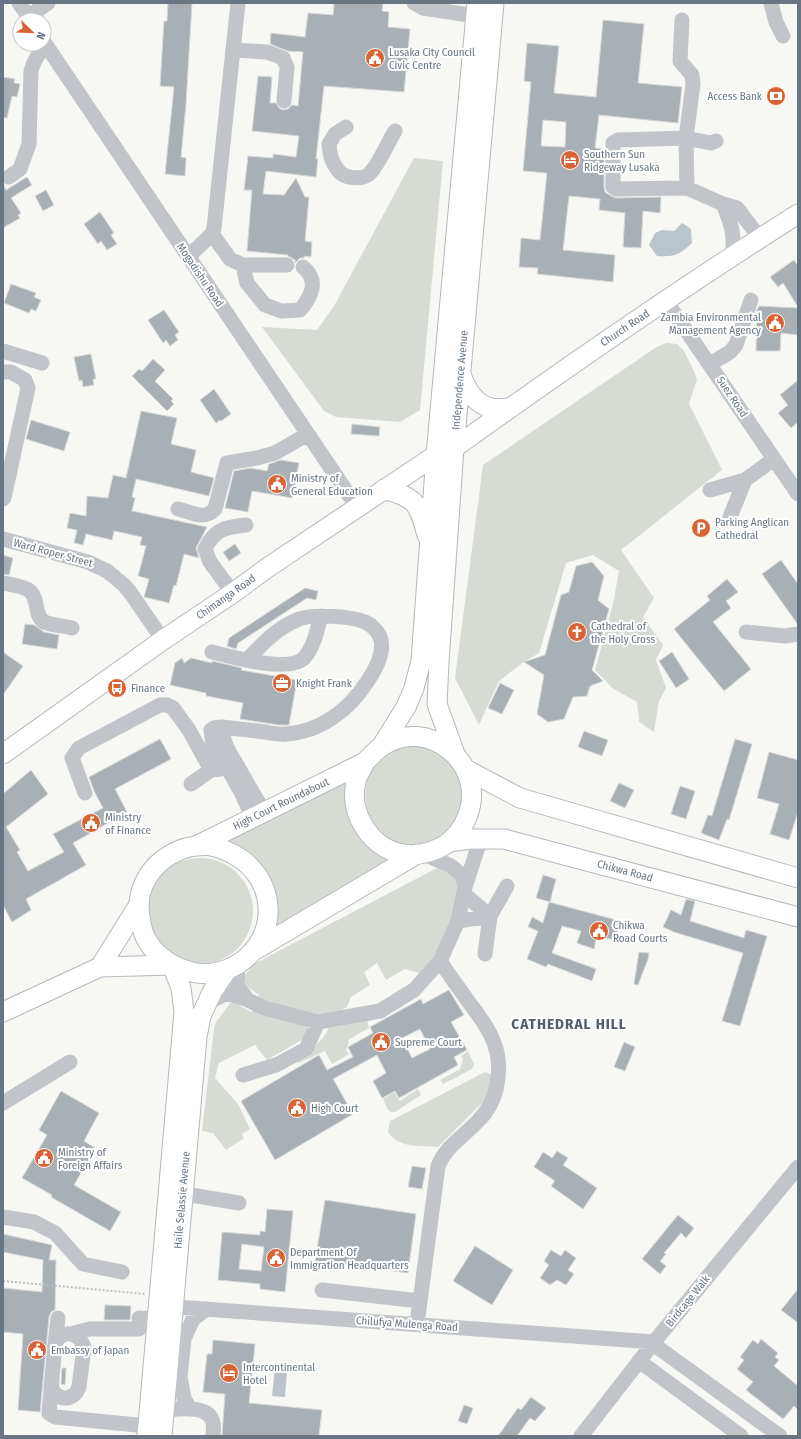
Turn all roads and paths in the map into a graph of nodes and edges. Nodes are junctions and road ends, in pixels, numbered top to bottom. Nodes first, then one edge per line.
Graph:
1 (19, 3) edge
2 (48, 3) edge
3 (238, 3) edge
4 (414, 3) edge
5 (494, 3) edge
6 (771, 3) edge
7 (477, 9) edge
8 (26, 12) edge
9 (37, 12) edge
10 (682, 20) dead end
11 (782, 36) dead end
12 (233, 50) junction
13 (40, 52) edge
14 (50, 52) edge
15 (284, 101) dead end
16 (346, 127) dead end
17 (395, 131) dead end
18 (686, 138) junction
19 (716, 140) dead end
20 (9, 178) dead end
21 (687, 188) junction
22 (723, 204) junction
23 (798, 214) edge
24 (212, 234) junction
25 (760, 238) junction
26 (733, 256) junction
27 (188, 257) junction
28 (243, 265) junction
29 (287, 265) dead end
30 (303, 267) dead end
31 (666, 300) junction
32 (751, 300) dead end
33 (3, 351) edge
34 (42, 363) dead end
35 (710, 364) junction
36 (3, 372) edge
37 (461, 374) junction
38 (510, 408) junction
39 (308, 434) junction
40 (454, 448) junction
41 (436, 455) junction
42 (774, 459) junction
43 (745, 480) junction
44 (384, 489) junction
45 (710, 490) dead end
46 (798, 494) edge
47 (3, 499) edge
48 (357, 507) junction
49 (178, 509) dead end
50 (730, 517) dead end
51 (246, 525) dead end
52 (3, 539) edge
53 (430, 544) junction
54 (3, 583) edge
55 (233, 593) junction
56 (321, 616) junction
57 (72, 628) dead end
58 (746, 632) dead end
59 (798, 634) edge
60 (163, 640) junction
61 (212, 652) dead end
62 (247, 660) junction
63 (381, 747) junction
64 (3, 754) edge
65 (455, 754) junction
66 (366, 762) junction
67 (211, 770) junction
68 (234, 770) junction
69 (467, 770) junction
70 (191, 784) dead end
71 (85, 793) dead end
72 (259, 815) junction
73 (487, 839) junction
74 (450, 842) junction
75 (196, 846) junction
76 (421, 854) junction
77 (798, 878) edge
78 (508, 886) dead end
79 (464, 891) junction
80 (138, 906) junction
81 (490, 916) junction
82 (798, 917) edge
83 (458, 921) junction
84 (254, 951) junction
85 (485, 954) dead end
86 (440, 962) junction
87 (172, 965) junction
88 (100, 967) junction
89 (232, 967) junction
90 (248, 1000) junction
91 (207, 1003) junction
92 (5, 1007) edge
93 (318, 1022) junction
94 (70, 1062) dead end
95 (243, 1075) dead end
96 (3, 1103) edge
97 (798, 1167) edge
98 (176, 1193) junction
99 (240, 1203) dead end
100 (3, 1217) edge
101 (122, 1272) dead end
102 (3, 1281) edge
103 (322, 1290) dead end
104 (420, 1301) junction
105 (207, 1309) junction
106 (155, 1312) junction
107 (58, 1318) dead end
108 (417, 1324) junction
109 (76, 1338) junction
110 (654, 1343) junction
111 (55, 1344) junction
112 (639, 1361) junction
113 (51, 1384) junction
114 (190, 1409) junction
115 (164, 1410) junction
116 (152, 1433) edge
117 (213, 1436) edge
118 (580, 1436) edge
119 (741, 1436) edge
120 (780, 1436) edge

1 - 8 street
2 - 9 street
3 - 12 street
4 - 7 street
5 - 37 main road, Independence Avenue
6 - 11 street
7 - 41 main road, Independence Avenue
10 - 18 street
12 - 15 street
12 - 24 street
13 - 20 street
14 - 27 street, Mogadishu Road
16 - 17 street
18 - 19 street
18 - 21 street
18 - 21 street
21 - 22 street
22 - 25 street
22 - 26 street
23 - 25 main road, Church Road
24 - 27 street
24 - 28 street
25 - 26 main road, Church Road
26 - 31 main road, Church Road
27 - 39 street, Mogadishu Road
28 - 29 street
28 - 30 street
31 - 35 street, Suez Road
31 - 38 main road, Church Road
32 - 35 street
33 - 34 street
35 - 42 street, Suez Road
36 - 47 street
37 - 38 main road
37 - 40 main road, Independence Avenue
38 - 40 main road, Church Road
39 - 48 street, Mogadishu Road
39 - 49 street
40 - 41 main road, Chimanga Road
40 - 65 main road, Independence Avenue
41 - 44 main road, Chimanga Road
41 - 53 main road, Independence Avenue
42 - 43 street
42 - 46 street, Suez Road
43 - 45 street
43 - 50 street
44 - 48 main road, Chimanga Road
44 - 53 main road
48 - 55 main road, Chimanga Road
51 - 55 street
52 - 60 street, Ward Roper Street
53 - 63 main road, Independence Avenue
54 - 57 street
55 - 60 main road, Chimanga Road
56 - 62 street
56 - 62 street
56 - 68 street
58 - 59 street
60 - 64 main road, Chimanga Road
61 - 62 street
63 - 65 main road, High Court Roundabout
63 - 66 main road, High Court Roundabout
65 - 69 main road, High Court Roundabout
66 - 72 main road, High Court Roundabout
66 - 76 main road, High Court Roundabout
67 - 68 street
67 - 70 street
67 - 71 street
68 - 72 street
69 - 74 main road, High Court Roundabout
69 - 77 main road
72 - 75 main road, High Court Roundabout
73 - 74 main road, Chikwa Road
73 - 79 street
73 - 82 main road, Chikwa Road
74 - 76 main road, High Court Roundabout
75 - 80 main road, High Court Roundabout
75 - 84 main road, High Court Roundabout
76 - 79 street
76 - 84 main road, High Court Roundabout
78 - 81 street
79 - 81 street
79 - 83 street
80 - 87 main road, High Court Roundabout
80 - 88 main road
81 - 83 street
81 - 85 street
83 - 86 street
84 - 89 main road, High Court Roundabout
86 - 93 street
86 - 104 street
87 - 88 main road
87 - 89 main road, High Court Roundabout
87 - 98 main road, Haile Selassie Avenue
88 - 92 main road
89 - 90 street
89 - 91 main road, Haile Selassie Avenue
90 - 91 street
90 - 93 street
91 - 98 main road, Haile Selassie Avenue
93 - 95 street
94 - 96 street
97 - 110 street, Birdcage Walk
98 - 99 street
98 - 106 main road, Haile Selassie Avenue
100 - 101 street
102 - 106 path
103 - 104 street
104 - 108 street
105 - 106 street, Chilufya Mulenga Road
105 - 108 street, Chilufya Mulenga Road
105 - 114 street
106 - 109 street, Chilufya Mulenga Road
106 - 115 main road, Haile Selassie Avenue
106 - 116 main road, Haile Selassie Avenue
107 - 111 street
108 - 110 street, Chilufya Mulenga Road
109 - 111 street
109 - 113 street
110 - 112 street, Birdcage Walk
110 - 120 street
111 - 113 street
112 - 118 street, Birdcage Walk
112 - 119 street
113 - 116 street
114 - 115 street
114 - 117 street
115 - 116 main road, Haile Selassie Avenue

